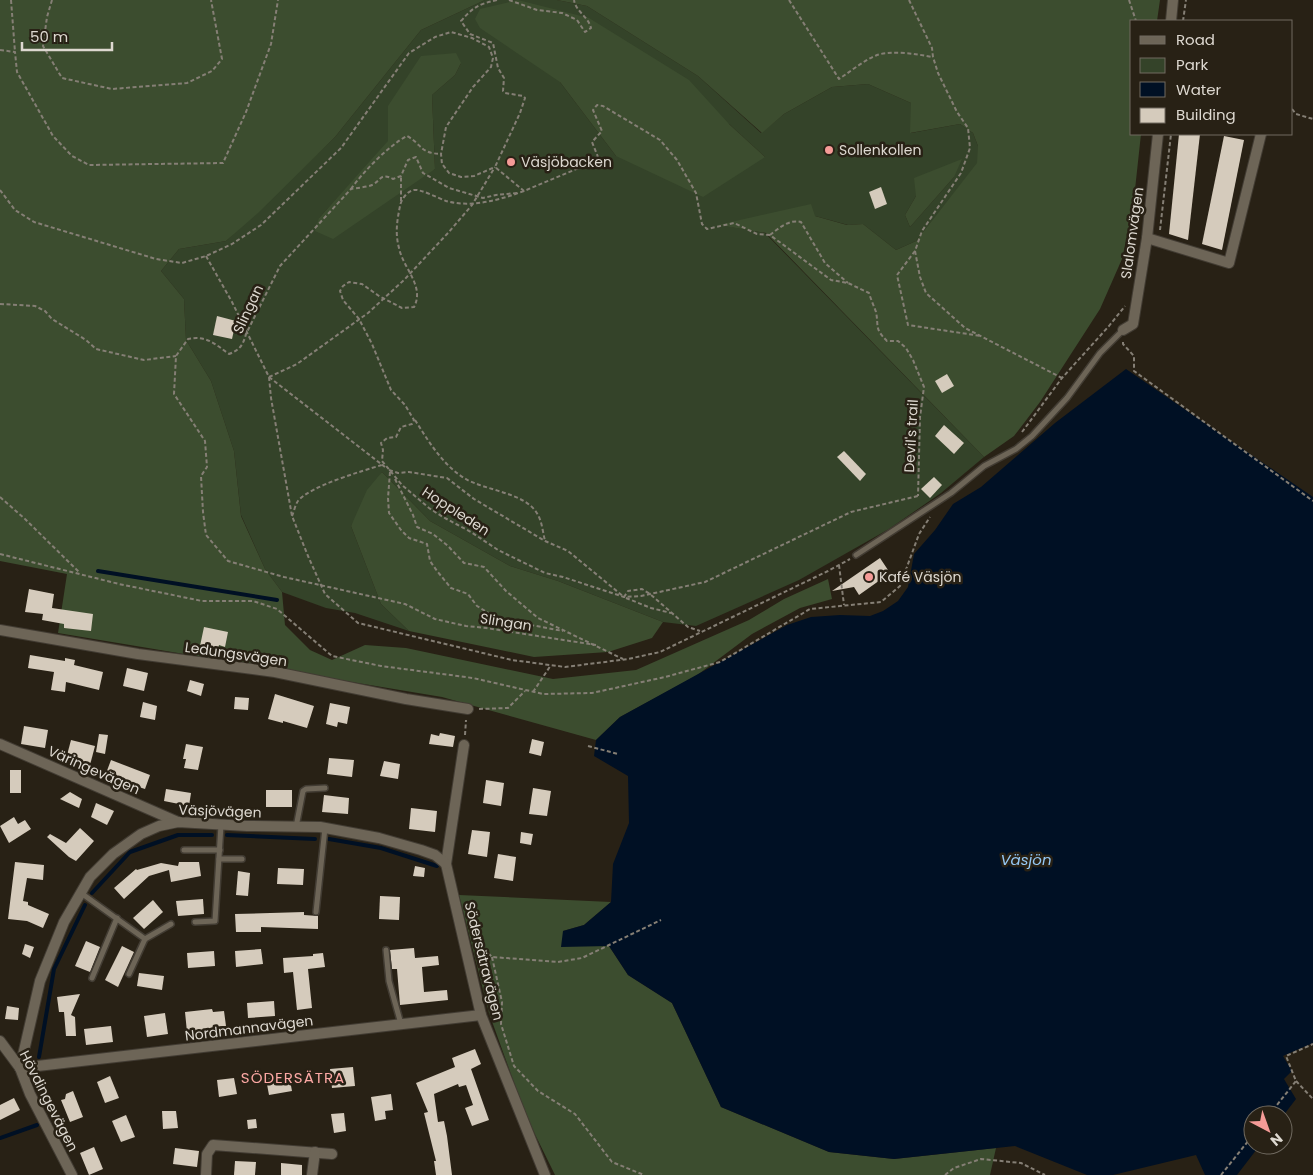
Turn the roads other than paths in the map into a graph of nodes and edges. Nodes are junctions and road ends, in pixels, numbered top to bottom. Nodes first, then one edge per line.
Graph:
1 (1173, 0) edge
2 (1171, 20) edge
3 (1158, 135) edge
4 (1261, 135) edge
5 (1146, 238) junction
6 (1123, 330) joint
7 (856, 555) road end
8 (0, 630) edge
9 (468, 709) road end
10 (0, 744) edge
11 (464, 745) road end
12 (325, 788) dead end
13 (178, 822) junction
14 (221, 824) junction
15 (296, 827) junction
16 (325, 828) junction
17 (184, 850) dead end
18 (220, 850) junction
19 (219, 859) junction
20 (242, 859) dead end
21 (446, 864) junction
22 (81, 893) junction
23 (316, 912) dead end
24 (117, 918) junction
25 (195, 922) dead end
26 (171, 924) dead end
27 (146, 939) junction
28 (386, 950) dead end
29 (129, 974) dead end
30 (92, 978) dead end
31 (481, 1015) junction
32 (400, 1024) junction
33 (0, 1041) edge
34 (20, 1068) junction
35 (315, 1152) junction
36 (332, 1154) dead end
37 (72, 1175) edge
38 (206, 1175) edge
39 (312, 1175) edge
40 (545, 1175) edge

1 - 2 street
3 - 5 street, Slalomvägen
4 - 5 street
5 - 6 street, Slalomvägen
6 - 7 lane
8 - 9 street, Ledungsvägen
10 - 13 street, Väringevägen
11 - 21 street, Södersätravägen
12 - 15 lane
13 - 14 street, Väsjövägen
13 - 22 street, Väsjövägen
14 - 15 street, Väsjövägen
14 - 18 lane
15 - 16 street, Väsjövägen
16 - 21 street, Väsjövägen
16 - 23 lane
17 - 18 lane
18 - 19 lane
19 - 20 lane
19 - 25 lane
21 - 31 street, Södersätravägen
22 - 24 lane
22 - 34 street, Väsjövägen
24 - 27 lane
24 - 30 lane
26 - 27 lane
27 - 29 lane
28 - 32 lane
31 - 32 street, Nordmannavägen
31 - 40 street, Södersätravägen
32 - 34 street, Nordmannavägen
33 - 34 street, Hövdingevägen
34 - 37 street, Hövdingevägen
35 - 36 street
35 - 38 street
35 - 39 street

